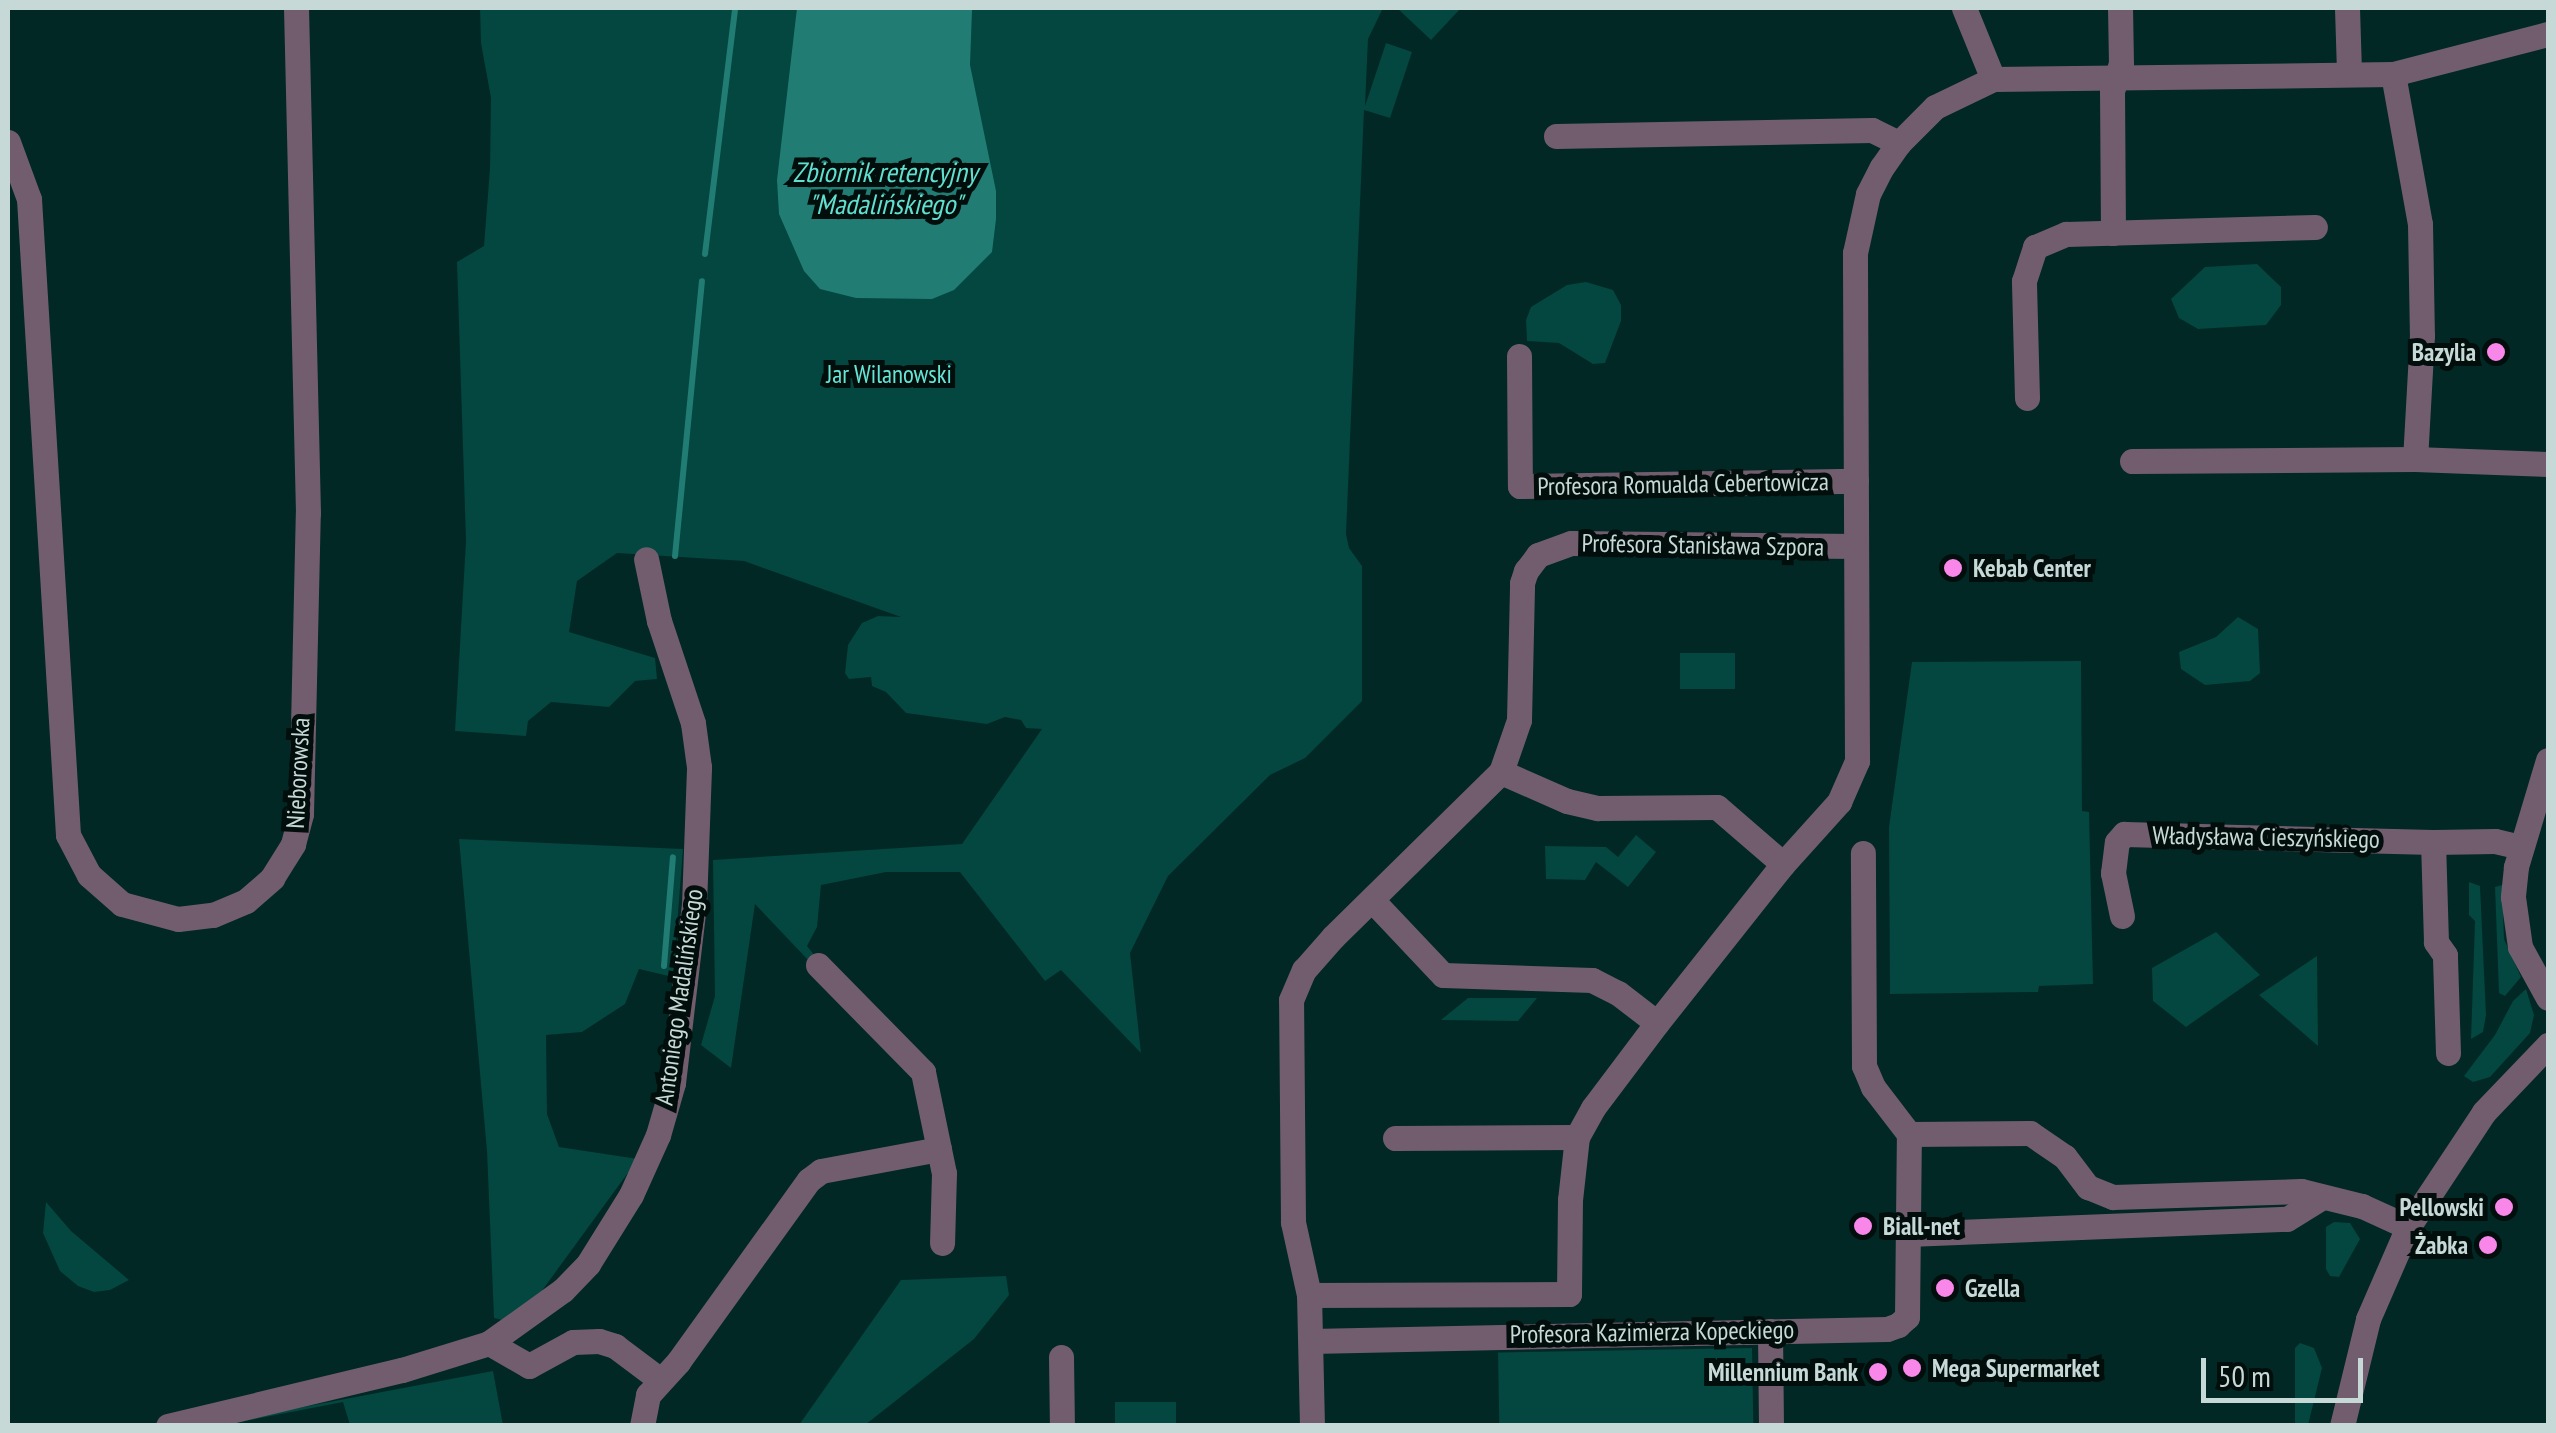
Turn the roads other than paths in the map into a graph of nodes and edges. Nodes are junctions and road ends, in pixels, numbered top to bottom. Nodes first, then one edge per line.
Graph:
1 (296, 8) edge
2 (1964, 8) edge
3 (2120, 8) edge
4 (2347, 8) edge
5 (2548, 34) edge
6 (2349, 73) junction
7 (2118, 74) junction
8 (2394, 74) junction
9 (1992, 79) junction
10 (1556, 136) dead end
11 (8, 142) edge
12 (1898, 143) junction
13 (2315, 227) dead end
14 (2113, 233) junction
15 (1518, 356) dead end
16 (2026, 398) dead end
17 (2415, 459) junction
18 (2132, 461) dead end
19 (2548, 464) edge
20 (1856, 482) junction
21 (1856, 546) junction
22 (646, 560) dead end
23 (2548, 760) edge
24 (1501, 772) junction
25 (2433, 842) junction
26 (2521, 846) junction
27 (1863, 853) dead end
28 (1783, 864) junction
29 (1372, 900) junction
30 (2122, 916) dead end
31 (818, 965) dead end
32 (2548, 998) edge
33 (1657, 1023) junction
34 (2548, 1046) edge
35 (2448, 1053) dead end
36 (1909, 1134) junction
37 (1577, 1137) junction
38 (1395, 1138) dead end
39 (940, 1149) junction
40 (2321, 1198) junction
41 (2408, 1228) junction
42 (1908, 1234) junction
43 (942, 1243) dead end
44 (1309, 1295) junction
45 (1770, 1331) junction
46 (1311, 1341) junction
47 (490, 1343) junction
48 (1061, 1357) dead end
49 (659, 1379) junction
50 (168, 1426) edge
51 (642, 1426) edge
52 (1062, 1426) edge
53 (1312, 1426) edge
54 (1771, 1426) edge
55 (2342, 1426) edge

1 - 11 street, Nieborowska
2 - 9 street
3 - 7 street
4 - 6 street
5 - 8 street, Profesora Romualda Cebertowicza
6 - 7 street, Profesora Romualda Cebertowicza
6 - 8 street, Profesora Romualda Cebertowicza
7 - 9 street, Profesora Romualda Cebertowicza
7 - 14 street
8 - 17 street
9 - 12 street, Profesora Romualda Cebertowicza
10 - 12 street
12 - 20 street, Profesora Romualda Cebertowicza
13 - 14 street
14 - 16 street
15 - 20 street, Profesora Romualda Cebertowicza
17 - 18 street
17 - 19 street
20 - 21 street, Profesora Romualda Cebertowicza
21 - 24 street, Profesora Stanisława Szpora
21 - 28 street, Profesora Romualda Cebertowicza
22 - 47 street, Antoniego Madalińskiego
23 - 26 street
24 - 28 street
24 - 29 street, Profesora Stanisława Szpora
25 - 26 street, Władysława Cieszyńskiego
25 - 30 street, Władysława Cieszyńskiego
25 - 35 street
26 - 32 street
27 - 36 street
28 - 33 street
29 - 33 street
29 - 44 street, Profesora Stanisława Szpora
31 - 39 street
33 - 37 street
34 - 41 street
36 - 40 street
36 - 42 street, Profesora Kazimierza Kopeckiego
37 - 38 street
37 - 44 street
39 - 43 street
39 - 49 street
40 - 41 street
40 - 42 street
41 - 55 street
42 - 45 street, Profesora Kazimierza Kopeckiego
44 - 46 street, Profesora Stanisława Szpora
45 - 46 street, Profesora Kazimierza Kopeckiego
45 - 54 street
46 - 53 street, Profesora Stanisława Szpora
47 - 49 street
47 - 50 street, Antoniego Madalińskiego
48 - 52 street
49 - 51 street

